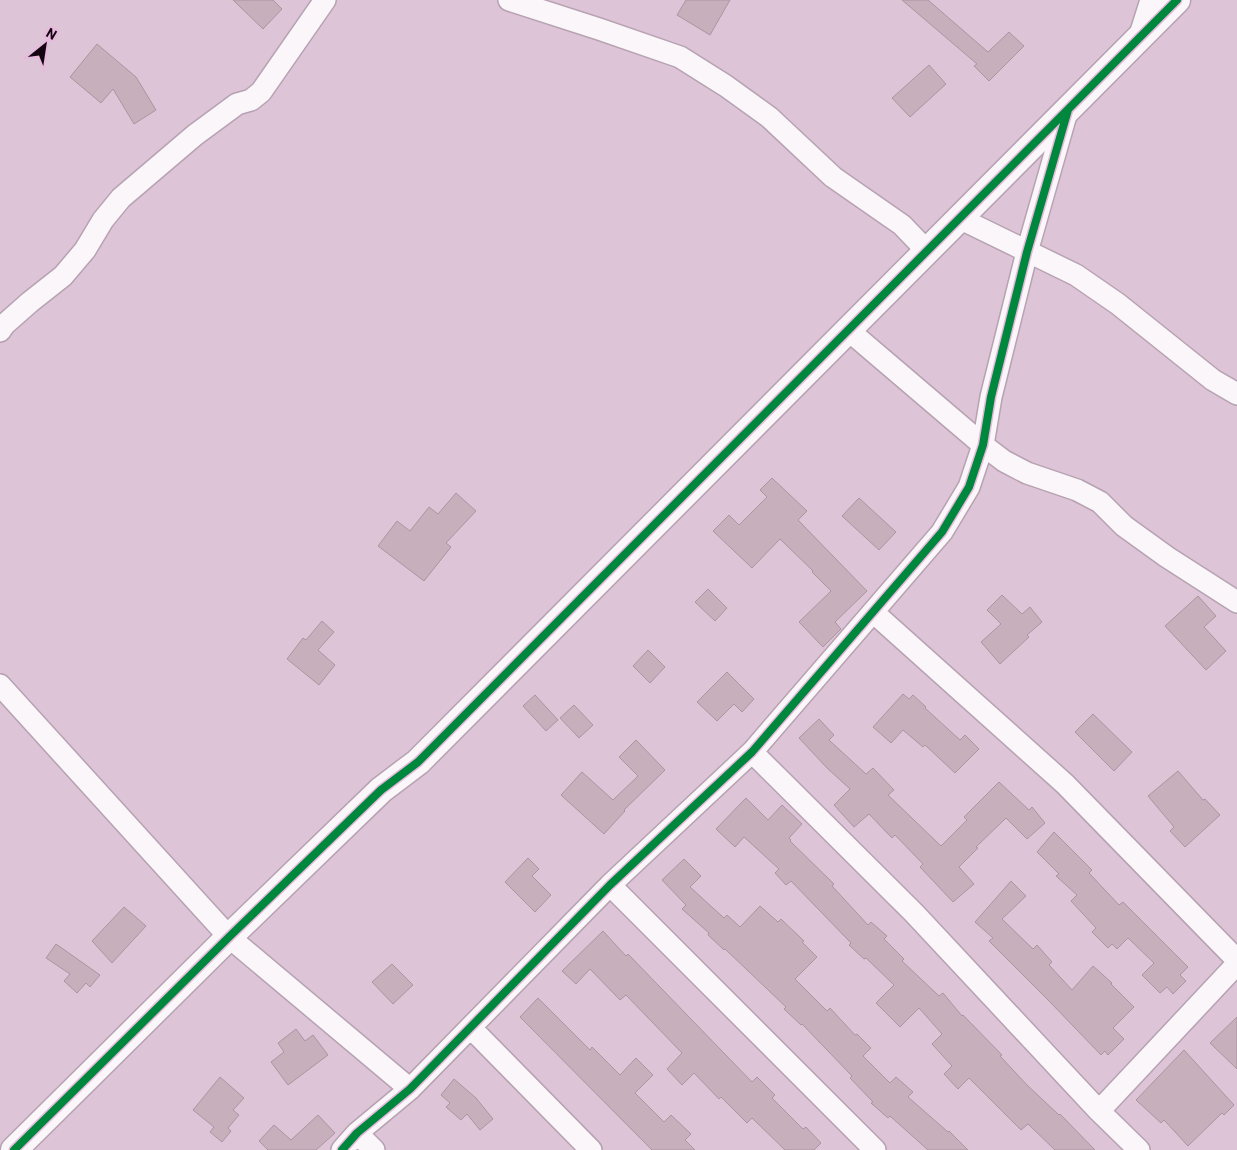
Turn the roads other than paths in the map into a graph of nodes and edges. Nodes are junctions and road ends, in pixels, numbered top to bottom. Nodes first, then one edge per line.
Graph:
1 (325, 0) edge
2 (509, 0) edge
3 (1151, 0) edge
4 (1177, 0) edge
5 (1139, 38) junction
6 (1068, 108) junction
7 (958, 218) junction
8 (926, 250) junction
9 (1027, 252) junction
10 (848, 329) junction
11 (0, 331) edge
12 (1237, 394) edge
13 (983, 445) junction
14 (1237, 602) edge
15 (873, 612) junction
16 (0, 685) edge
17 (752, 752) junction
18 (610, 885) junction
19 (229, 937) junction
20 (1237, 962) edge
21 (470, 1028) junction
22 (410, 1089) junction
23 (1099, 1111) junction
24 (357, 1133) junction
25 (14, 1150) edge
26 (342, 1150) edge
27 (374, 1150) edge
28 (592, 1150) edge
29 (874, 1150) edge
30 (1138, 1150) edge

1 - 11 street
2 - 8 street
3 - 5 street
4 - 5 street
5 - 6 street
6 - 7 street
6 - 9 street
7 - 8 street
7 - 9 street
8 - 10 street
9 - 12 street
9 - 13 street
10 - 13 street
10 - 19 street
13 - 14 street
13 - 15 street
15 - 17 street
15 - 20 street
16 - 19 street
17 - 18 street
17 - 23 street
18 - 21 street
18 - 29 street
19 - 22 street
19 - 25 street
20 - 23 street
21 - 22 street
21 - 28 street
22 - 24 street
23 - 30 street
24 - 26 street
24 - 27 street

